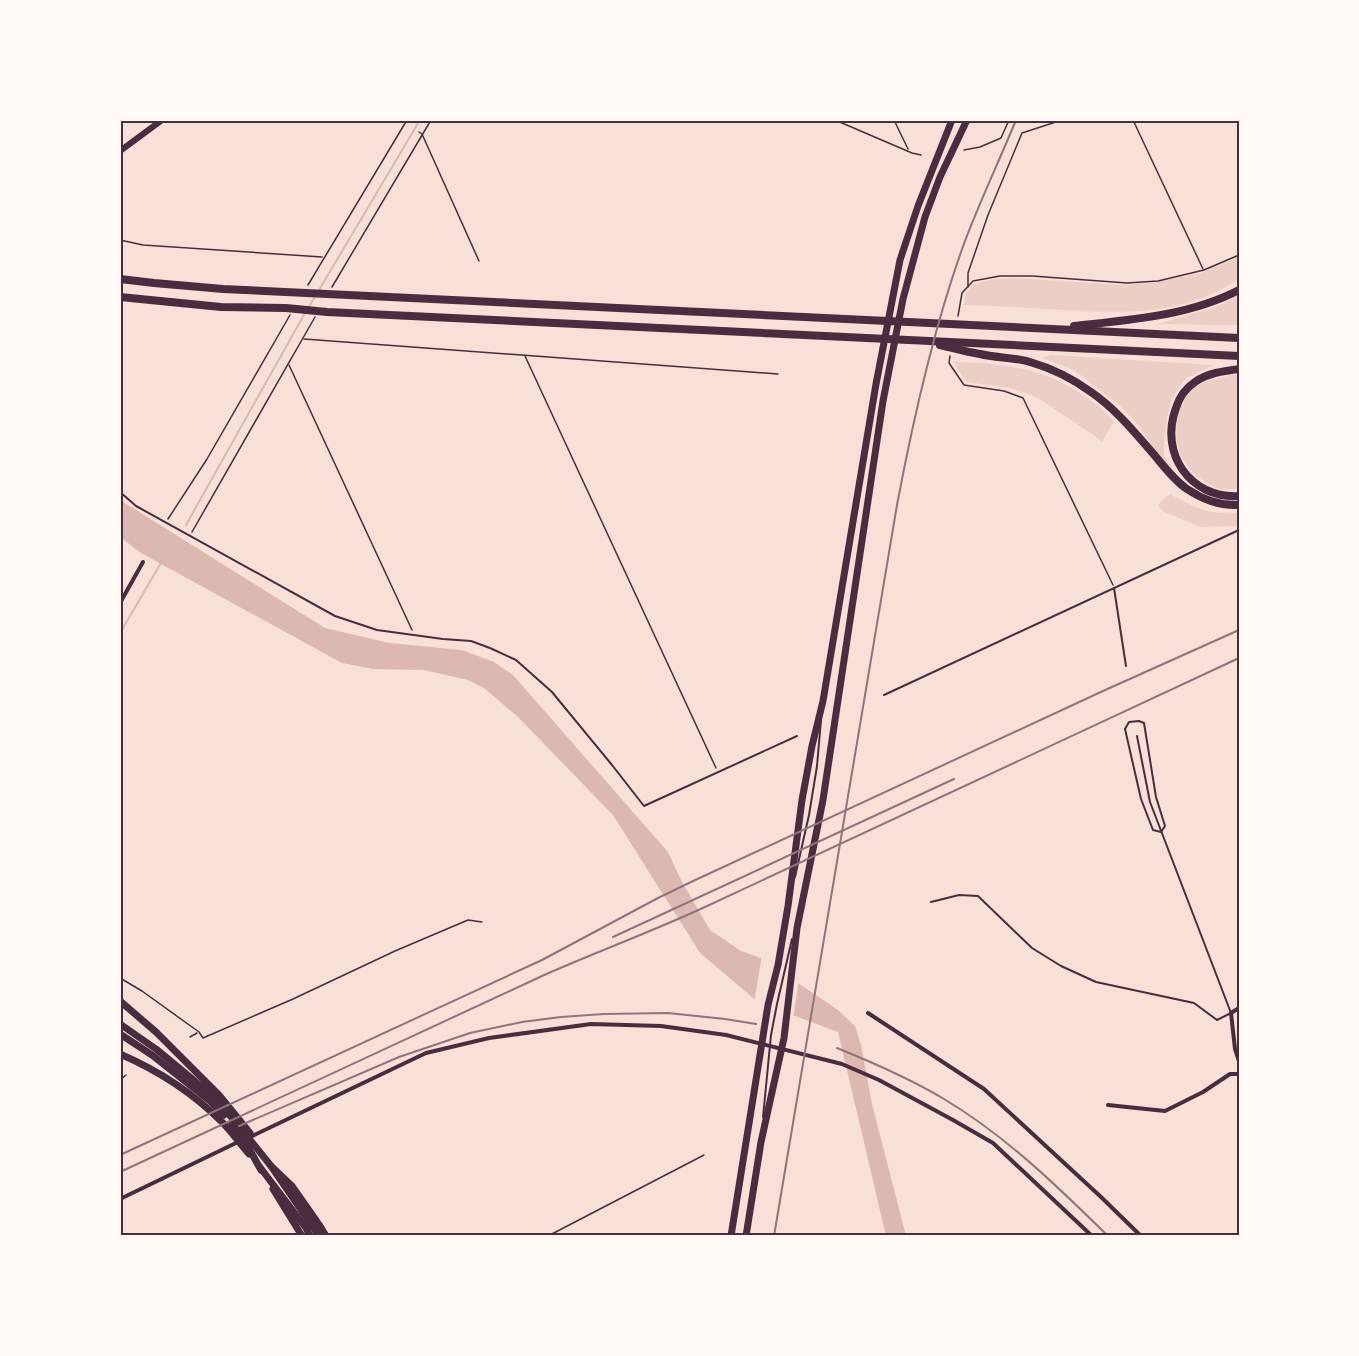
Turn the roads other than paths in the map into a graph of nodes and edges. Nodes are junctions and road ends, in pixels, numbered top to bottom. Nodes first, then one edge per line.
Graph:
1 (162, 120) edge
2 (952, 120) edge
3 (967, 120) edge
4 (120, 151) edge
5 (120, 279) edge
6 (1239, 290) edge
7 (120, 297) edge
8 (1054, 329) junction
9 (1239, 338) edge
10 (922, 340) junction
11 (1239, 356) edge
12 (1239, 369) edge
13 (120, 492) edge
14 (1239, 496) edge
15 (1239, 505) edge
16 (1239, 530) edge
17 (142, 562) dead end
18 (1114, 588) junction
19 (120, 603) edge
20 (1126, 666) dead end
21 (884, 696) dead end
22 (824, 700) junction
23 (797, 736) dead end
24 (1137, 736) dead end
25 (1161, 832) junction
26 (803, 896) junction
27 (931, 902) dead end
28 (788, 906) junction
29 (120, 1001) edge
30 (1239, 1008) edge
31 (868, 1013) dead end
32 (1231, 1013) junction
33 (1239, 1015) edge
34 (1232, 1020) junction
35 (120, 1024) edge
36 (120, 1034) edge
37 (1239, 1038) edge
38 (1233, 1039) junction
39 (120, 1054) edge
40 (1239, 1061) edge
41 (1239, 1074) edge
42 (184, 1077) junction
43 (1108, 1105) dead end
44 (761, 1142) junction
45 (259, 1166) junction
46 (271, 1166) junction
47 (120, 1199) edge
48 (302, 1236) edge
49 (310, 1236) edge
50 (319, 1236) edge
51 (326, 1236) edge
52 (731, 1236) edge
53 (746, 1236) edge
54 (1092, 1236) edge
55 (1141, 1236) edge

1 - 4 main road
2 - 22 main road
3 - 26 main road
5 - 8 highway
6 - 8 highway
7 - 10 highway
8 - 9 highway
10 - 11 highway
10 - 15 highway
12 - 14 highway
13 - 23 lane
16 - 18 lane
17 - 19 street
18 - 20 lane
18 - 21 lane
22 - 28 main road
22 - 28 lane
24 - 25 lane
25 - 25 lane
25 - 32 lane
26 - 44 main road
26 - 44 lane
27 - 32 lane
28 - 52 main road
29 - 42 main road
30 - 32 street
31 - 55 street
32 - 34 street
33 - 34 street
34 - 38 street
35 - 42 main road
36 - 42 main road
37 - 38 street
38 - 40 street
39 - 42 main road
41 - 43 street
42 - 45 main road
42 - 46 main road
44 - 53 main road
45 - 48 main road
45 - 49 main road
46 - 50 main road
46 - 51 main road
47 - 54 street

